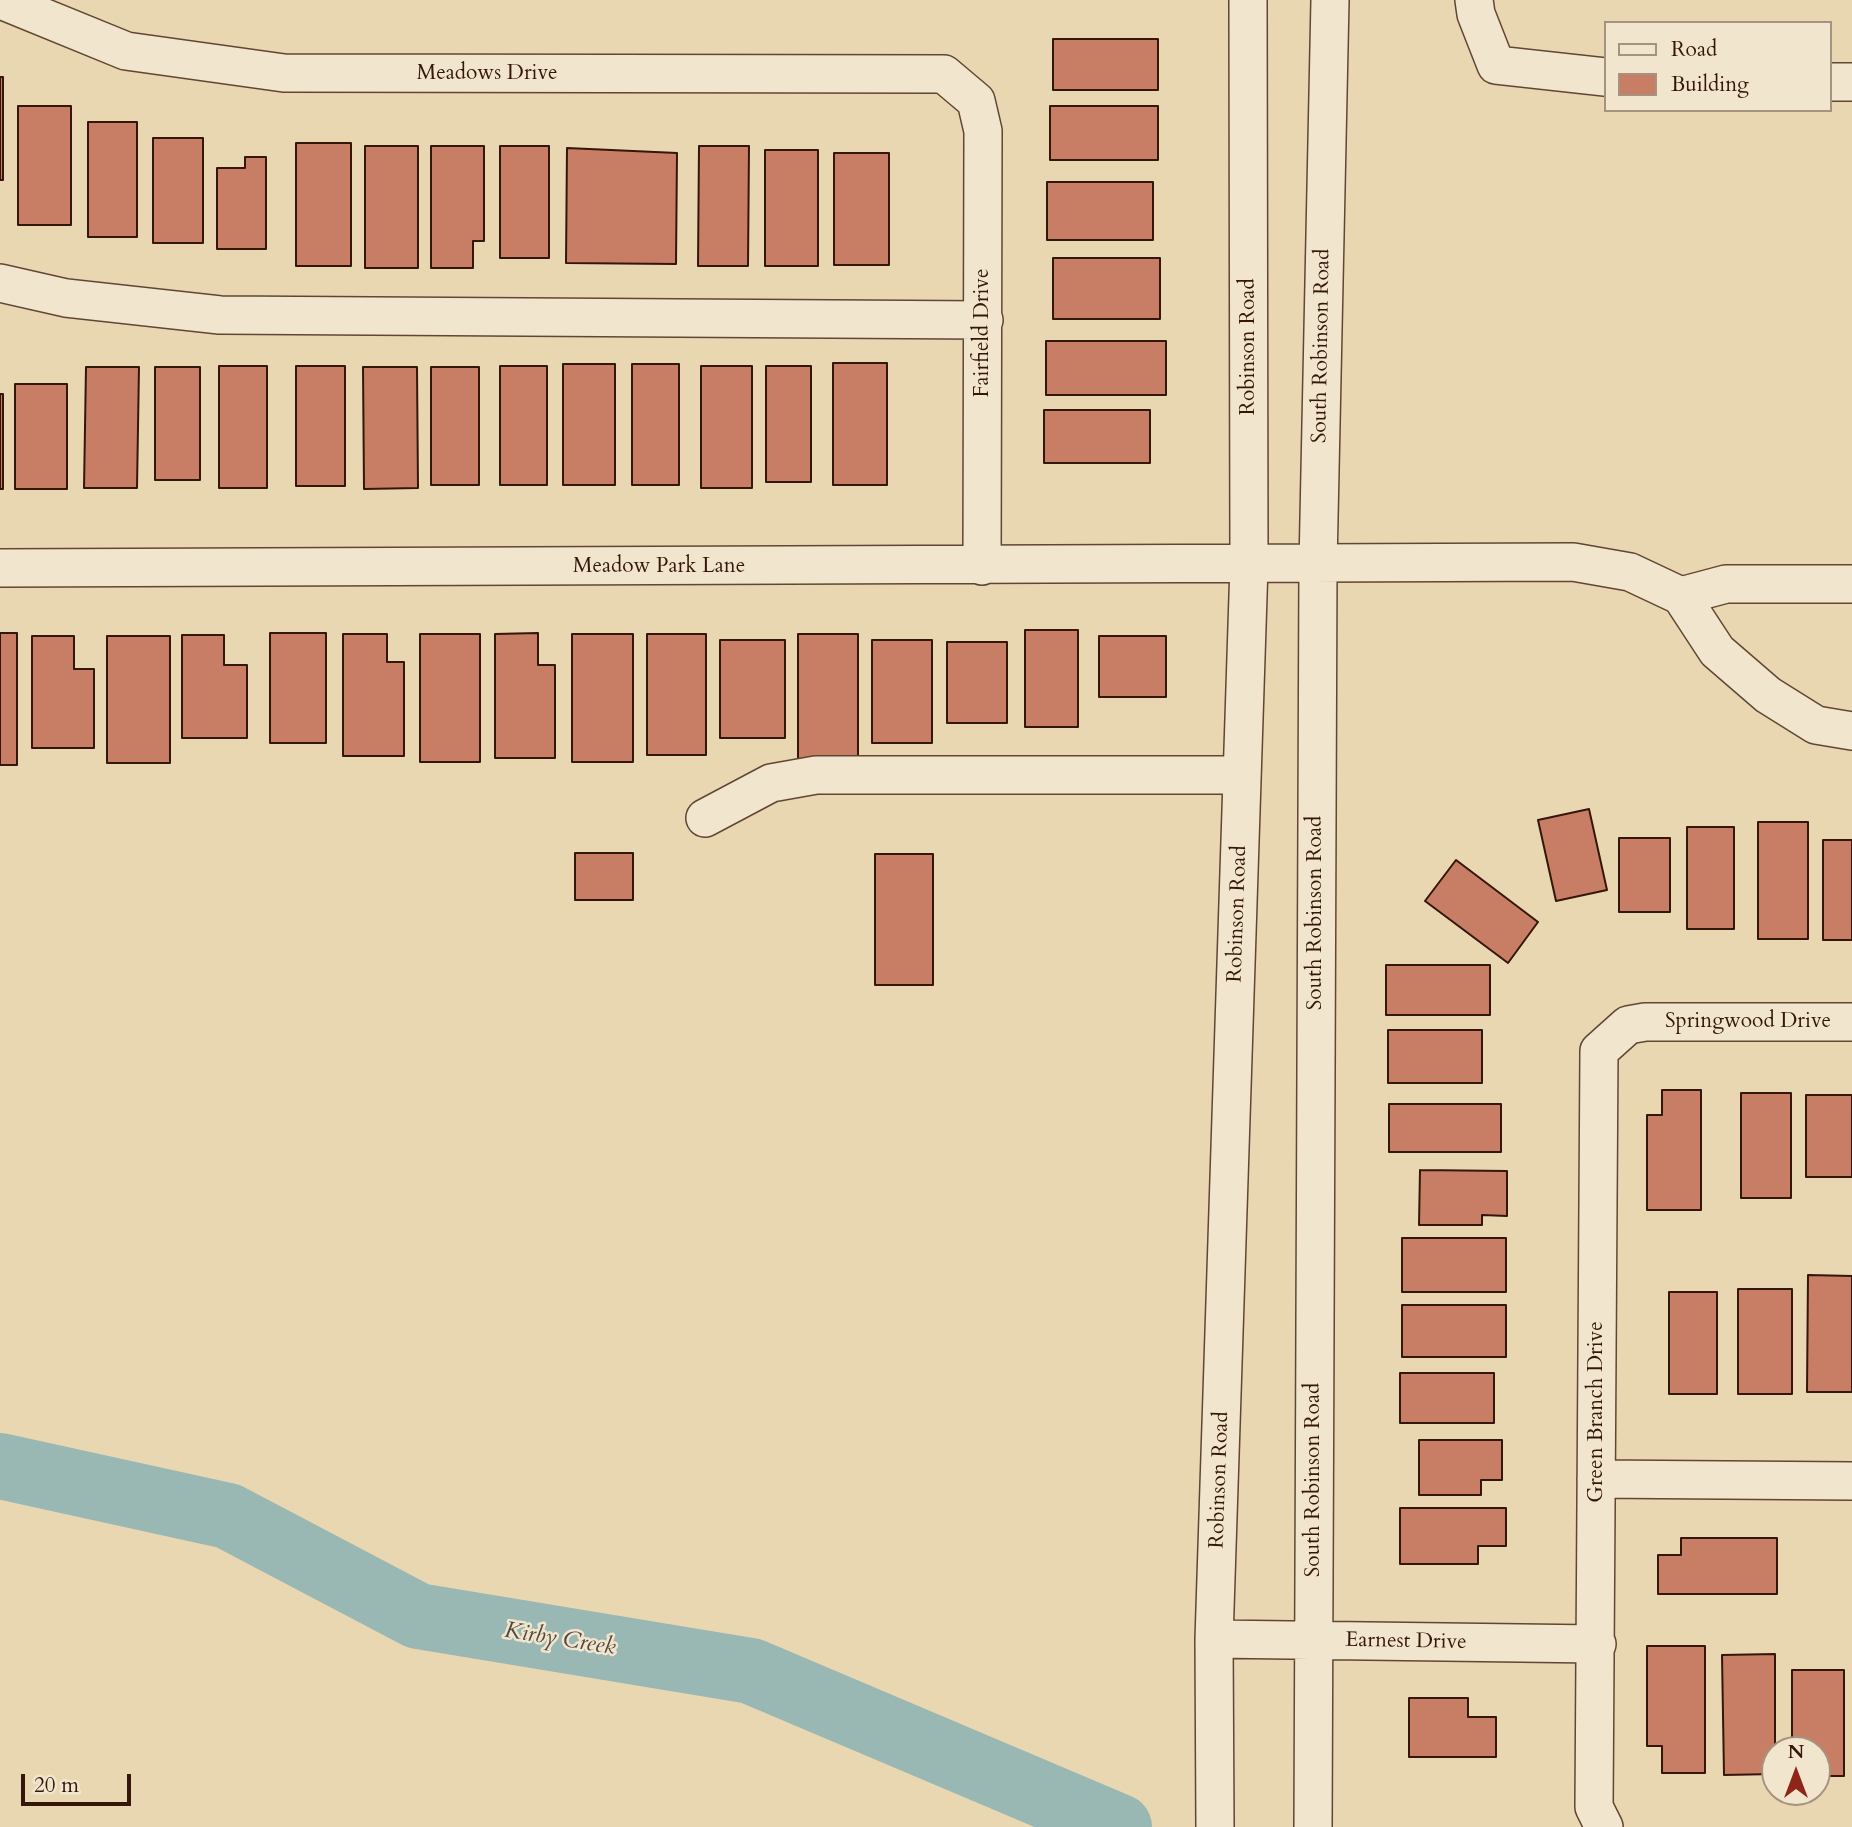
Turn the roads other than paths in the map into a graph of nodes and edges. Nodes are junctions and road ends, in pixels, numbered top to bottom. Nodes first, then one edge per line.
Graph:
1 (1, 0) edge
2 (1248, 0) edge
3 (1330, 0) edge
4 (1474, 0) edge
5 (73, 15) edge
6 (1604, 76) edge
7 (1831, 82) edge
8 (1852, 82) edge
9 (976, 101) joint
10 (0, 283) edge
11 (984, 320) junction
12 (1249, 565) junction
13 (1318, 565) junction
14 (982, 566) junction
15 (0, 568) edge
16 (1852, 584) edge
17 (1681, 596) junction
18 (1852, 731) edge
19 (1242, 775) junction
20 (705, 818) dead end
21 (1645, 1022) joint
22 (1852, 1022) edge
23 (1596, 1479) junction
24 (1852, 1481) edge
25 (1214, 1639) junction
26 (1314, 1640) junction
27 (1597, 1644) junction
28 (1313, 1810) edge
29 (1215, 1827) edge
30 (1604, 1827) edge

1 - 5 street, Meadows Drive
2 - 12 street, Robinson Road
3 - 13 street, South Robinson Road
4 - 6 street
5 - 9 street, Meadows Drive
7 - 8 street
9 - 11 street, Fairfield Drive
10 - 11 street
11 - 14 street, Fairfield Drive
12 - 13 street, Meadow Park Lane
12 - 14 street, Meadow Park Lane
12 - 19 street, Robinson Road
13 - 17 street, Meadow Park Lane
13 - 26 street, South Robinson Road
14 - 15 street, Meadow Park Lane
16 - 17 street
17 - 18 street
19 - 20 street
19 - 25 street, Robinson Road
21 - 22 street, Springwood Drive
21 - 23 street, Green Branch Drive
23 - 24 street
23 - 27 street, Green Branch Drive
25 - 26 street, Earnest Drive
25 - 29 street, Robinson Road
26 - 27 street, Earnest Drive
26 - 28 street, South Robinson Road
27 - 30 street, Green Branch Drive

